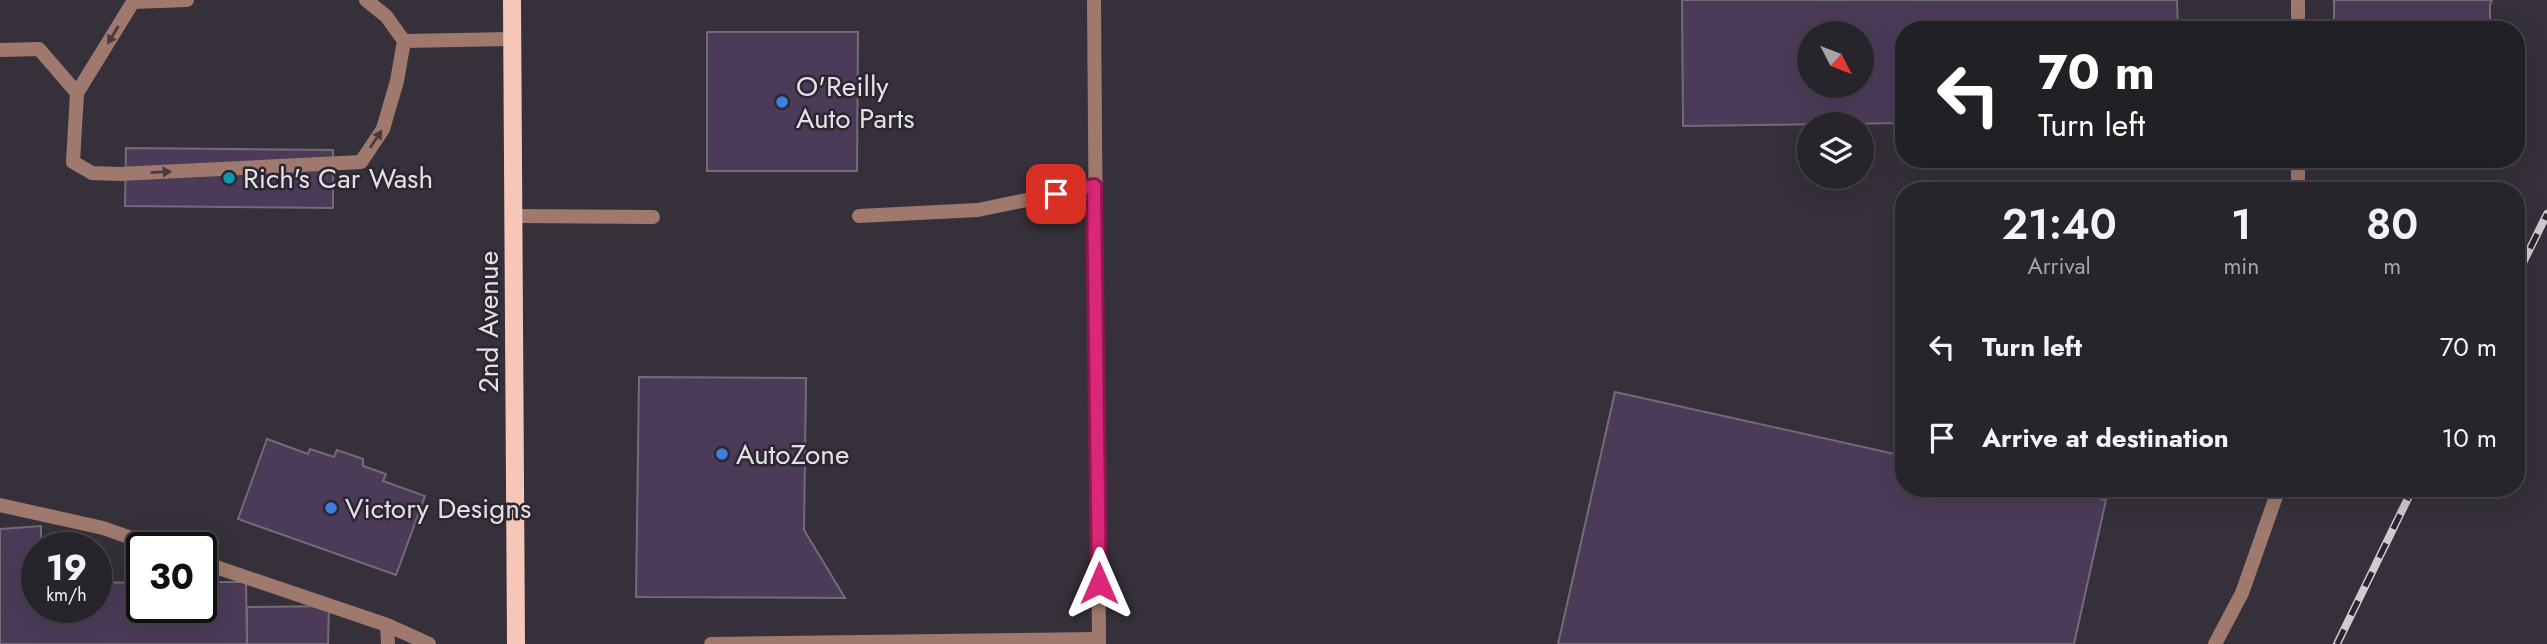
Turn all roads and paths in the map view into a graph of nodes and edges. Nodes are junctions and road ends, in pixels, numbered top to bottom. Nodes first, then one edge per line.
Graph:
1 (187, 0) edge
2 (366, 0) edge
3 (512, 0) edge
4 (1094, 0) edge
5 (2298, 0) edge
6 (2298, 21) edge
7 (512, 39) junction
8 (404, 41) junction
9 (0, 50) edge
10 (77, 93) junction
11 (1094, 186) junction
12 (513, 216) junction
13 (859, 216) dead end
14 (653, 217) dead end
15 (2276, 497) edge
16 (0, 505) edge
17 (126, 536) edge
18 (217, 567) edge
19 (387, 625) junction
20 (1099, 641) edge
21 (388, 644) edge
22 (429, 644) edge
23 (516, 644) edge
24 (711, 644) edge
25 (2215, 644) edge

1 -> 10 street
2 - 8 street
3 - 7 main road, 2nd Avenue
4 - 11 street
5 - 6 street
7 - 8 street
7 - 12 main road, 2nd Avenue
10 -> 8 street
9 - 10 street
11 - 13 street
11 - 20 street
12 - 14 street
12 - 23 main road, 2nd Avenue
15 - 25 street
16 - 17 street
18 - 19 street
19 - 21 street
19 - 22 street
20 - 24 street

